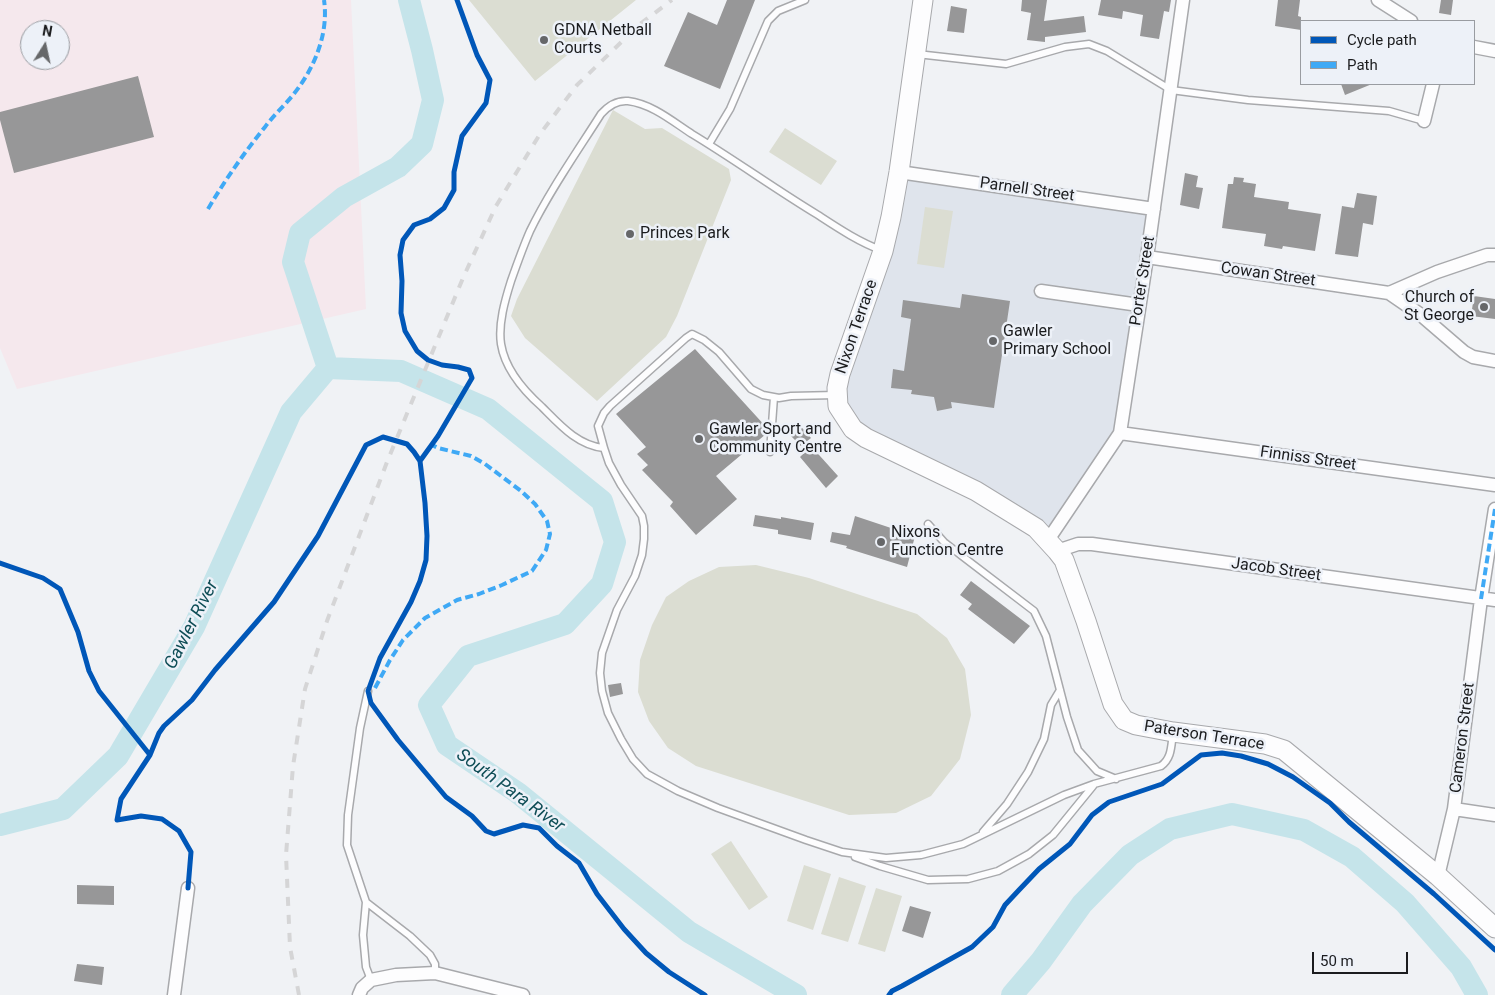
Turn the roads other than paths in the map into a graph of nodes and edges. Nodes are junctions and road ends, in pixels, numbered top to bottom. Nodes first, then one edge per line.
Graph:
1 (805, 0) edge
2 (923, 0) edge
3 (1183, 0) edge
4 (1378, 0) edge
5 (1409, 20) edge
6 (1475, 47) edge
7 (1495, 51) edge
8 (915, 54) junction
9 (1433, 85) edge
10 (1170, 90) junction
11 (1424, 121) joint
12 (709, 144) junction
13 (899, 172) junction
14 (1154, 209) junction
15 (883, 251) junction
16 (1495, 255) edge
17 (1147, 257) junction
18 (1041, 291) dead end
19 (1389, 293) junction
20 (1139, 305) junction
21 (1495, 361) edge
22 (837, 395) junction
23 (774, 397) junction
24 (1120, 433) junction
25 (604, 448) junction
26 (770, 452) dead end
27 (1495, 485) edge
28 (1495, 509) edge
29 (928, 524) dead end
30 (1053, 546) junction
31 (1481, 599) junction
32 (1495, 600) edge
33 (1060, 690) junction
34 (368, 691) dead end
35 (1173, 732) junction
36 (1116, 779) junction
37 (1094, 784) junction
38 (1454, 810) junction
39 (1495, 815) edge
40 (980, 835) junction
41 (842, 852) junction
42 (1438, 876) junction
43 (188, 888) dead end
44 (366, 902) junction
45 (1495, 928) edge
46 (435, 973) junction
47 (371, 980) junction
48 (174, 995) edge
49 (359, 995) edge
50 (523, 995) edge

1 - 12 lane
2 - 8 street, Nixon Terrace
3 - 10 street, Porter Street
4 - 5 street
6 - 7 street
8 - 10 lane
8 - 13 street, Nixon Terrace
9 - 11 street
10 - 11 lane
10 - 14 street, Porter Street
12 - 15 lane
12 - 25 lane
13 - 14 street, Parnell Street
13 - 15 street, Nixon Terrace
14 - 17 street, Porter Street
15 - 22 street, Nixon Terrace
16 - 19 street
17 - 19 street, Cowan Street
17 - 20 street, Porter Street
18 - 20 street
19 - 21 street
20 - 24 street, Porter Street
22 - 23 lane
22 - 30 street, Nixon Terrace
23 - 25 lane
23 - 26 lane
24 - 27 street, Finniss Street
24 - 30 street, Porter Street
25 - 41 lane
28 - 31 street, Cameron Street
29 - 33 lane
30 - 31 street, Jacob Street
30 - 35 street, Paterson Terrace
31 - 32 street, Jacob Street
31 - 38 street, Cameron Street
33 - 36 lane
33 - 40 lane
34 - 44 lane
35 - 36 lane
35 - 42 street, Paterson Terrace
36 - 37 lane
37 - 40 lane
37 - 41 lane
38 - 39 street
38 - 42 street, Cameron Street
40 - 41 lane
42 - 45 street, Paterson Terrace
43 - 48 street
44 - 46 lane
44 - 47 lane
46 - 47 street
46 - 50 street
47 - 49 street

